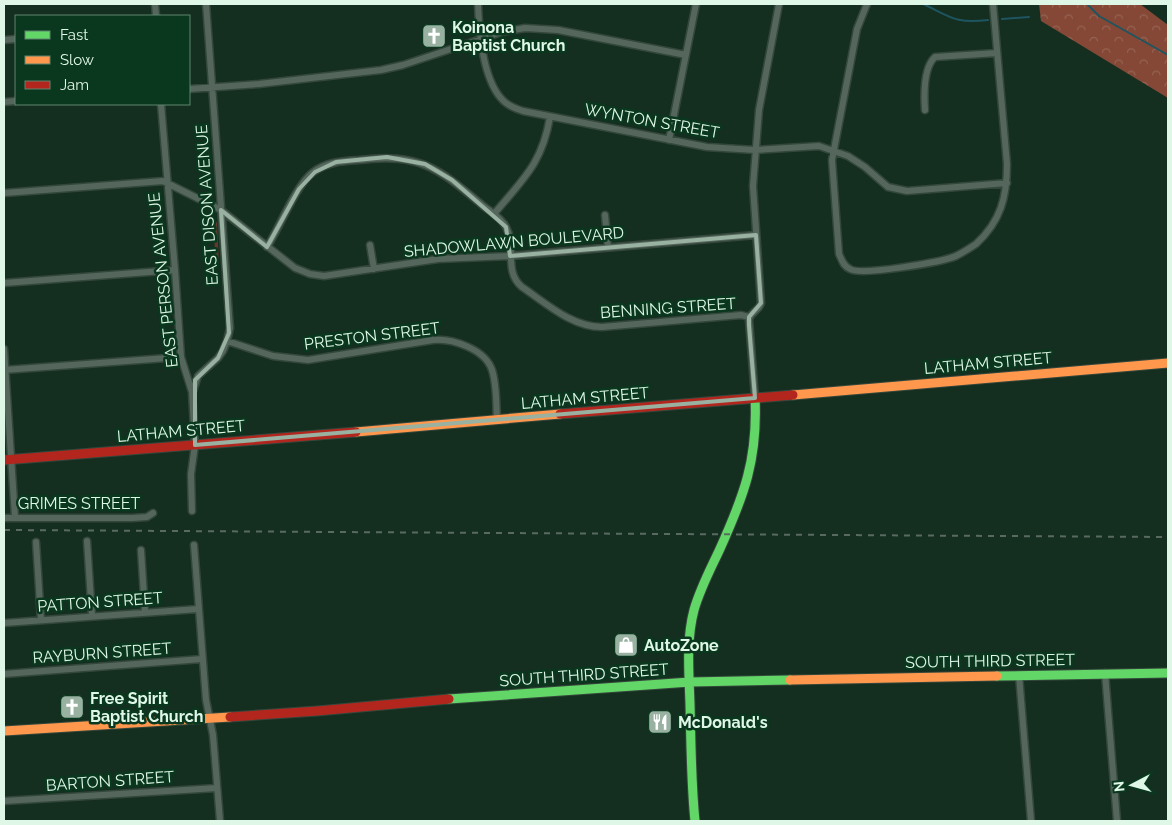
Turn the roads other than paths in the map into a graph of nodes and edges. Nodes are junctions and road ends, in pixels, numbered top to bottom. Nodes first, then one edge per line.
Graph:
1 (206, 4) edge
2 (478, 4) edge
3 (696, 4) edge
4 (779, 4) edge
5 (866, 4) edge
6 (993, 4) edge
7 (479, 39) junction
8 (997, 53) junction
9 (686, 55) junction
10 (211, 87) junction
11 (190, 89) edge
12 (161, 105) edge
13 (925, 110) dead end
14 (550, 117) junction
15 (669, 140) junction
16 (756, 150) junction
17 (834, 152) junction
18 (167, 183) junction
19 (1007, 183) junction
20 (4, 193) edge
21 (221, 210) junction
22 (494, 214) junction
23 (605, 215) dead end
24 (756, 235) junction
25 (370, 245) dead end
26 (266, 247) junction
27 (608, 248) junction
28 (510, 256) junction
29 (374, 269) junction
30 (175, 270) junction
31 (4, 283) edge
32 (749, 317) junction
33 (227, 341) junction
34 (4, 349) edge
35 (181, 357) junction
36 (1168, 363) edge
37 (5, 370) edge
38 (192, 392) junction
39 (754, 398) junction
40 (497, 420) junction
41 (195, 445) junction
42 (8, 459) edge
43 (192, 511) dead end
44 (153, 513) dead end
45 (15, 517) junction
46 (4, 518) edge
47 (87, 541) dead end
48 (36, 542) dead end
49 (194, 545) dead end
50 (141, 550) dead end
51 (198, 608) junction
52 (145, 612) junction
53 (92, 616) junction
54 (41, 620) junction
55 (4, 623) edge
56 (202, 659) junction
57 (1168, 673) edge
58 (4, 674) edge
59 (1105, 674) junction
60 (1019, 675) junction
61 (690, 682) junction
62 (210, 717) junction
63 (4, 731) edge
64 (218, 788) junction
65 (4, 801) edge
66 (220, 821) edge
67 (695, 821) edge
68 (1031, 821) edge
69 (1117, 821) edge

1 - 10 street, EAST DISON AVENUE
2 - 7 street, WYNTON STREET
3 - 9 street
4 - 16 street
5 - 17 street
6 - 8 street
7 - 9 street
7 - 10 street
7 - 14 street, WYNTON STREET
8 - 13 street
8 - 19 street
9 - 15 street
10 - 11 street
10 - 21 street, EAST DISON AVENUE
12 - 18 street, EAST PERSON AVENUE
14 - 15 street, WYNTON STREET
14 - 22 street
15 - 16 street, WYNTON STREET
16 - 17 street, WYNTON STREET
16 - 24 street
17 - 19 street, WYNTON STREET
17 - 19 street
18 - 20 street, SHADOWLAWN BOULEVARD
18 - 21 street, SHADOWLAWN BOULEVARD
18 - 30 street, EAST PERSON AVENUE
21 - 26 street, SHADOWLAWN BOULEVARD
21 - 33 street, EAST DISON AVENUE
22 - 26 street, BENNING STREET
22 - 28 street, BENNING STREET
23 - 27 street
24 - 27 street, SHADOWLAWN BOULEVARD
24 - 32 street
25 - 29 street
26 - 29 street, SHADOWLAWN BOULEVARD
27 - 28 street, SHADOWLAWN BOULEVARD
28 - 29 street, SHADOWLAWN BOULEVARD
28 - 32 street, BENNING STREET
30 - 31 street
30 - 35 street, EAST PERSON AVENUE
32 - 39 street
33 - 38 street, EAST DISON AVENUE
33 - 40 street, PRESTON STREET
34 - 37 street
35 - 37 street
35 - 38 street, EAST PERSON AVENUE
36 - 39 street, LATHAM STREET
37 - 42 street
38 - 41 street, EAST PERSON AVENUE
39 - 40 street, LATHAM STREET
39 - 61 street
40 - 41 street, LATHAM STREET
41 - 42 street, LATHAM STREET
41 - 43 street, EAST PERSON AVENUE
42 - 45 street
44 - 45 street, GRIMES STREET
45 - 46 street, GRIMES STREET
47 - 53 street
48 - 54 street
49 - 51 street
50 - 52 street
51 - 52 street, PATTON STREET
51 - 56 street
52 - 53 street, PATTON STREET
53 - 54 street, PATTON STREET
54 - 55 street, PATTON STREET
56 - 58 street, RAYBURN STREET
56 - 62 street
57 - 59 street, SOUTH THIRD STREET
59 - 60 street, SOUTH THIRD STREET
59 - 69 street
60 - 61 street, SOUTH THIRD STREET
60 - 68 street
61 - 62 street, SOUTH THIRD STREET
61 - 67 street
62 - 63 street, SOUTH THIRD STREET
62 - 64 street
64 - 65 street, BARTON STREET
64 - 66 street

